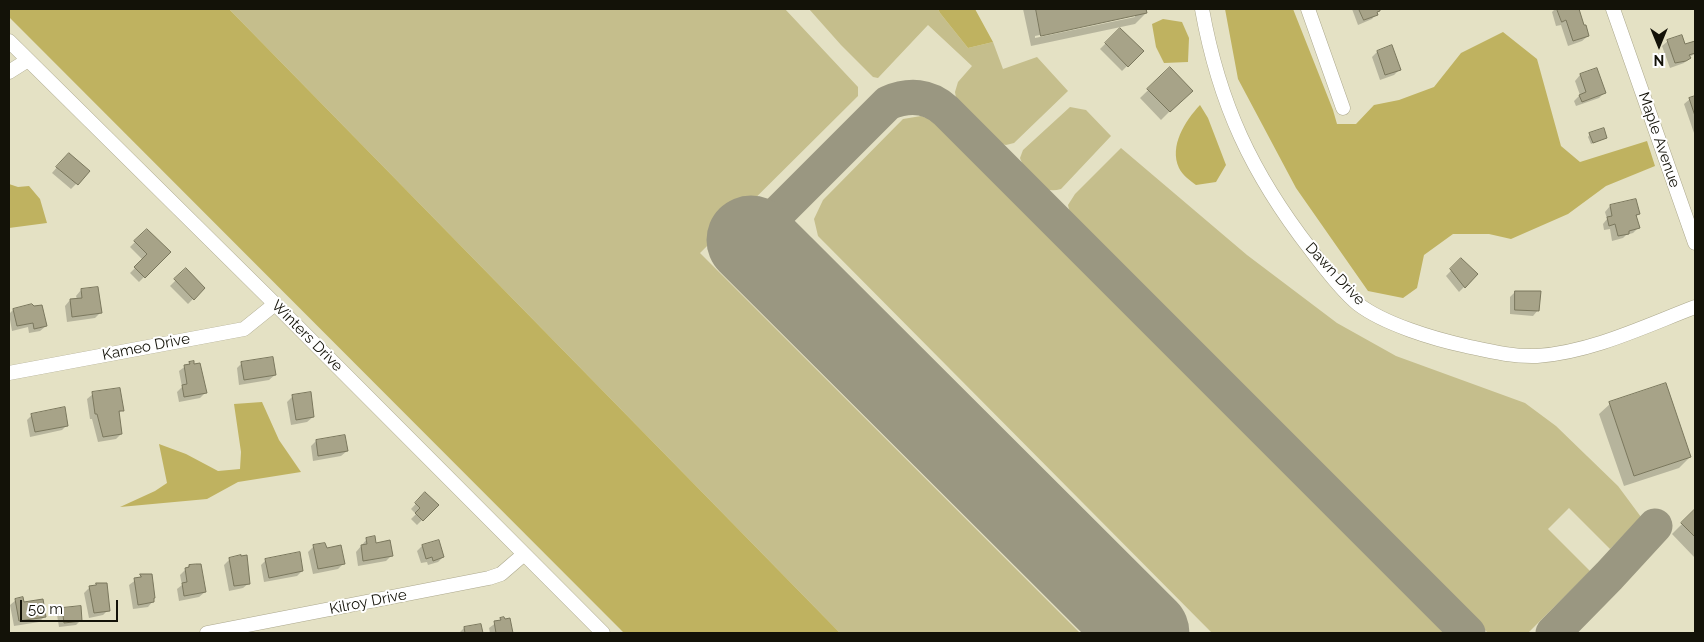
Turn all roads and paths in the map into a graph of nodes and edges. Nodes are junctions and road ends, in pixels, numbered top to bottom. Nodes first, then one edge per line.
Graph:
1 (1202, 9) edge
2 (1308, 9) edge
3 (1613, 9) edge
4 (9, 40) edge
5 (28, 60) junction
6 (9, 72) edge
7 (1343, 108) dead end
8 (1695, 243) edge
9 (275, 304) junction
10 (1695, 307) edge
11 (9, 373) edge
12 (524, 555) junction
13 (206, 633) edge
14 (603, 633) edge

1 - 10 street, Dawn Drive
2 - 7 street
3 - 8 street, Maple Avenue
4 - 5 street, Winters Drive
5 - 6 street
5 - 9 street, Winters Drive
9 - 11 street, Kameo Drive
9 - 12 street, Winters Drive
12 - 13 street, Kilroy Drive
12 - 14 street, Winters Drive

